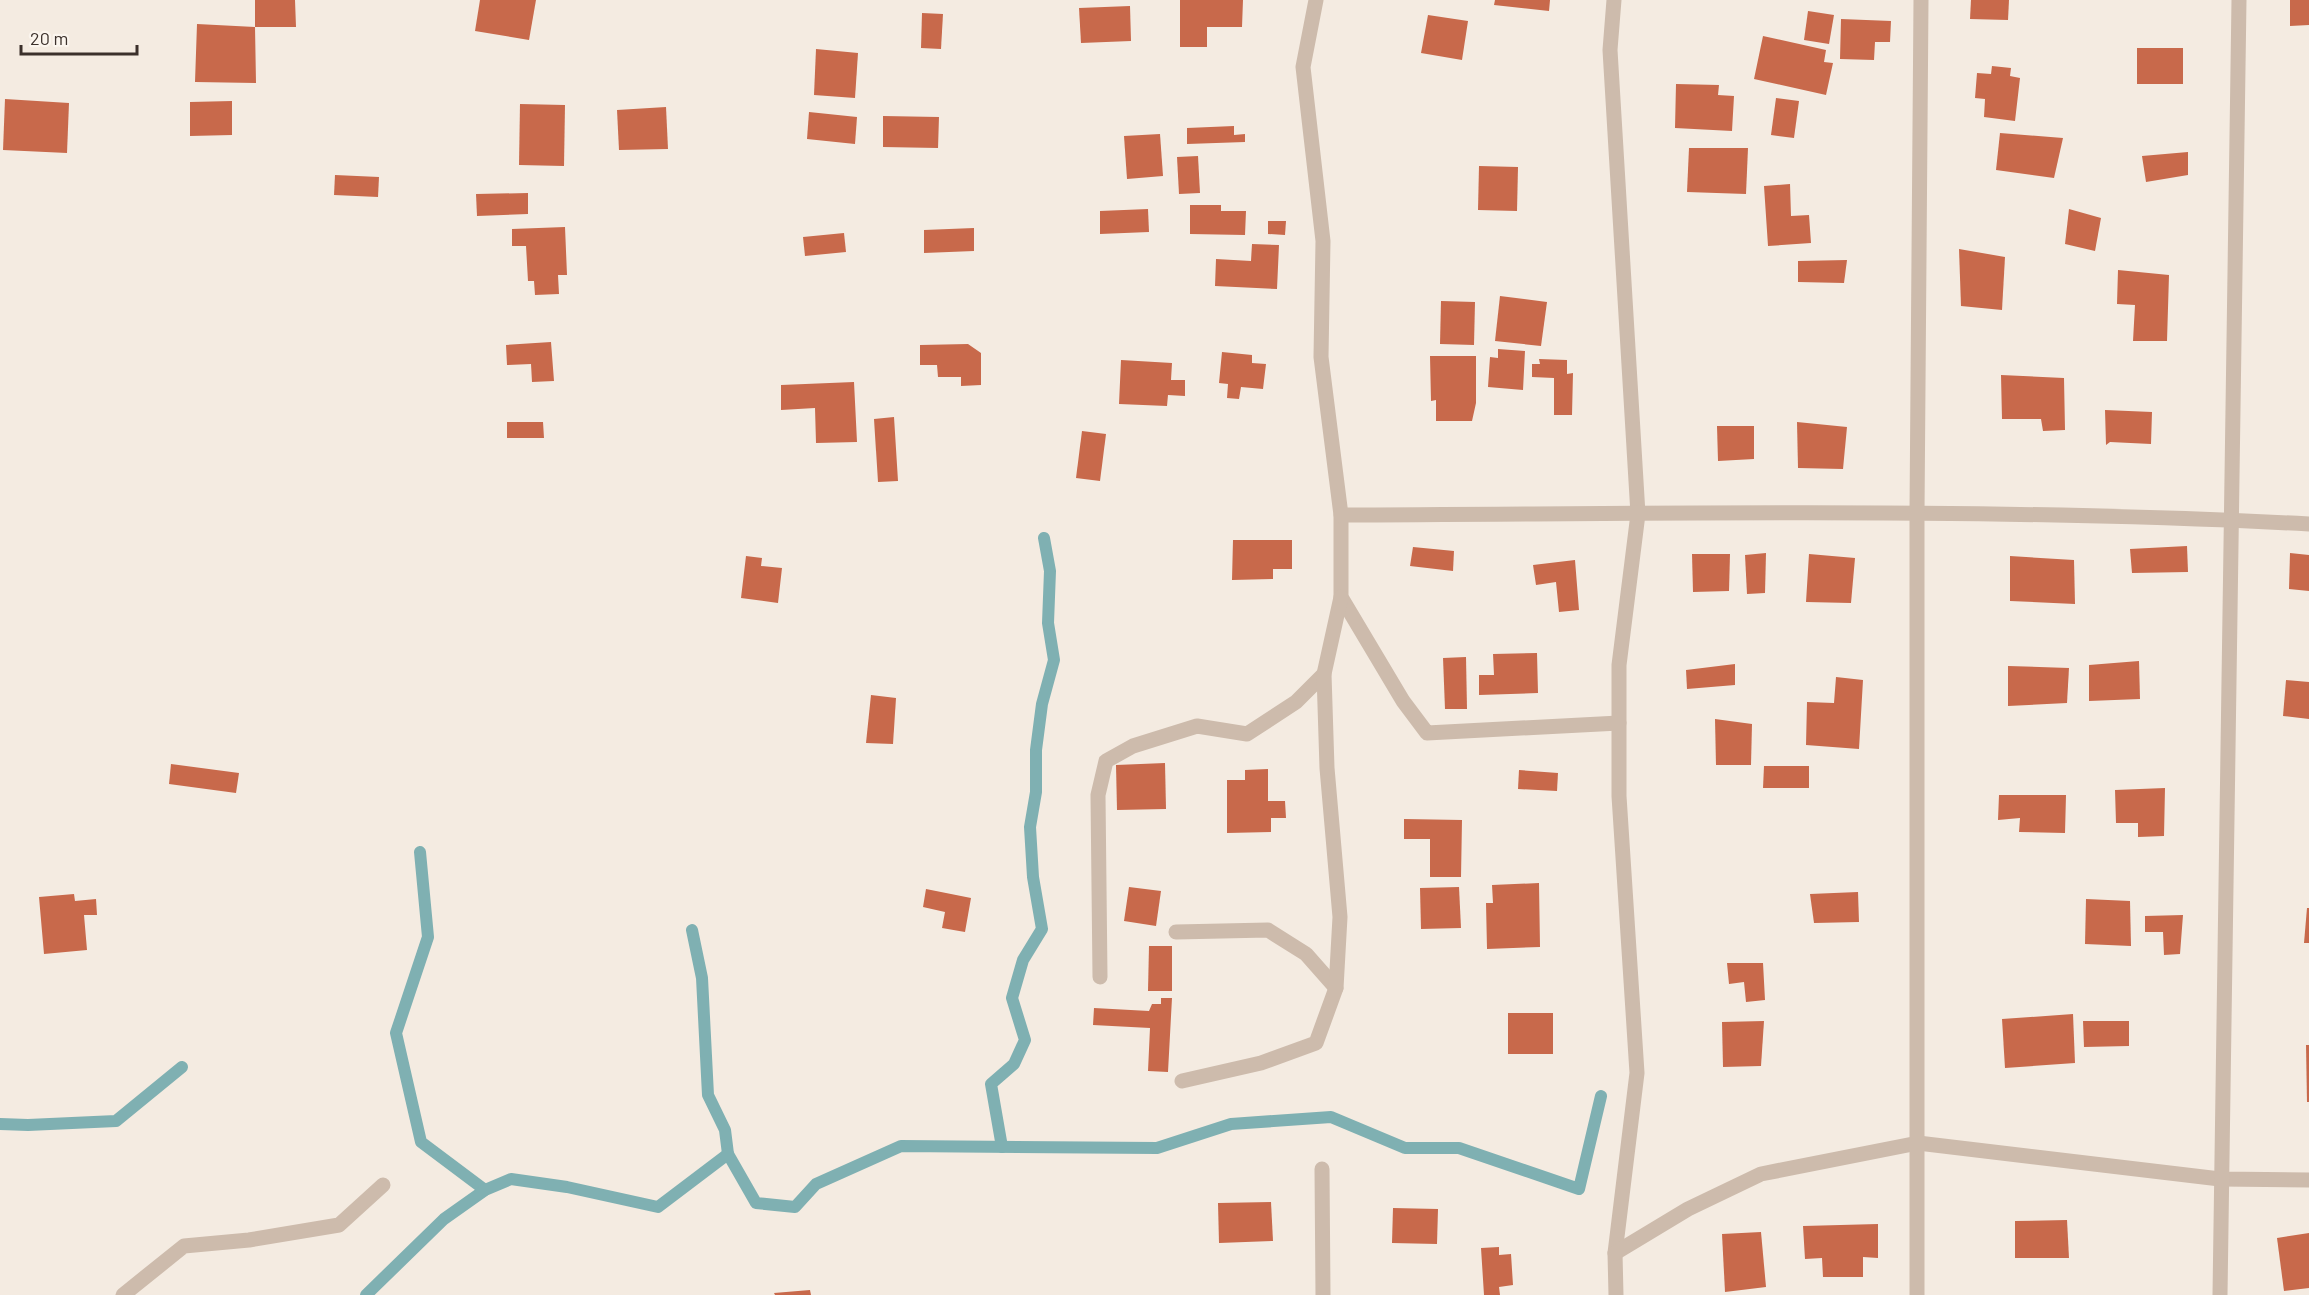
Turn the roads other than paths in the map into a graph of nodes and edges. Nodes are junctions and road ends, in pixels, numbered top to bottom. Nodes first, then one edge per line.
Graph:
1 (1316, 0) edge
2 (1614, 0) edge
3 (1921, 0) edge
4 (2239, 0) edge
5 (1917, 513) junction
6 (1638, 514) junction
7 (1341, 515) junction
8 (2233, 520) junction
9 (2309, 524) edge
10 (1341, 597) junction
11 (1324, 674) junction
12 (1619, 723) junction
13 (1176, 932) dead end
14 (1100, 977) dead end
15 (1336, 988) junction
16 (1182, 1081) dead end
17 (1918, 1143) junction
18 (1322, 1169) dead end
19 (2220, 1179) junction
20 (2309, 1180) edge
21 (383, 1185) dead end
22 (1615, 1253) junction
23 (123, 1295) edge
24 (1323, 1295) edge
25 (1616, 1295) edge
26 (1917, 1295) edge
27 (2220, 1295) edge

1 - 7 street
2 - 6 street
3 - 5 street
4 - 8 street
5 - 6 street
5 - 8 street
5 - 17 street
6 - 7 street
6 - 12 street
7 - 10 street
8 - 9 street
8 - 19 street
10 - 11 street
10 - 12 street
11 - 14 street
11 - 15 street
12 - 22 street
13 - 15 street
15 - 16 street
17 - 19 street
17 - 22 street
17 - 26 street
18 - 24 street
19 - 20 street
19 - 27 street
21 - 23 street
22 - 25 street

